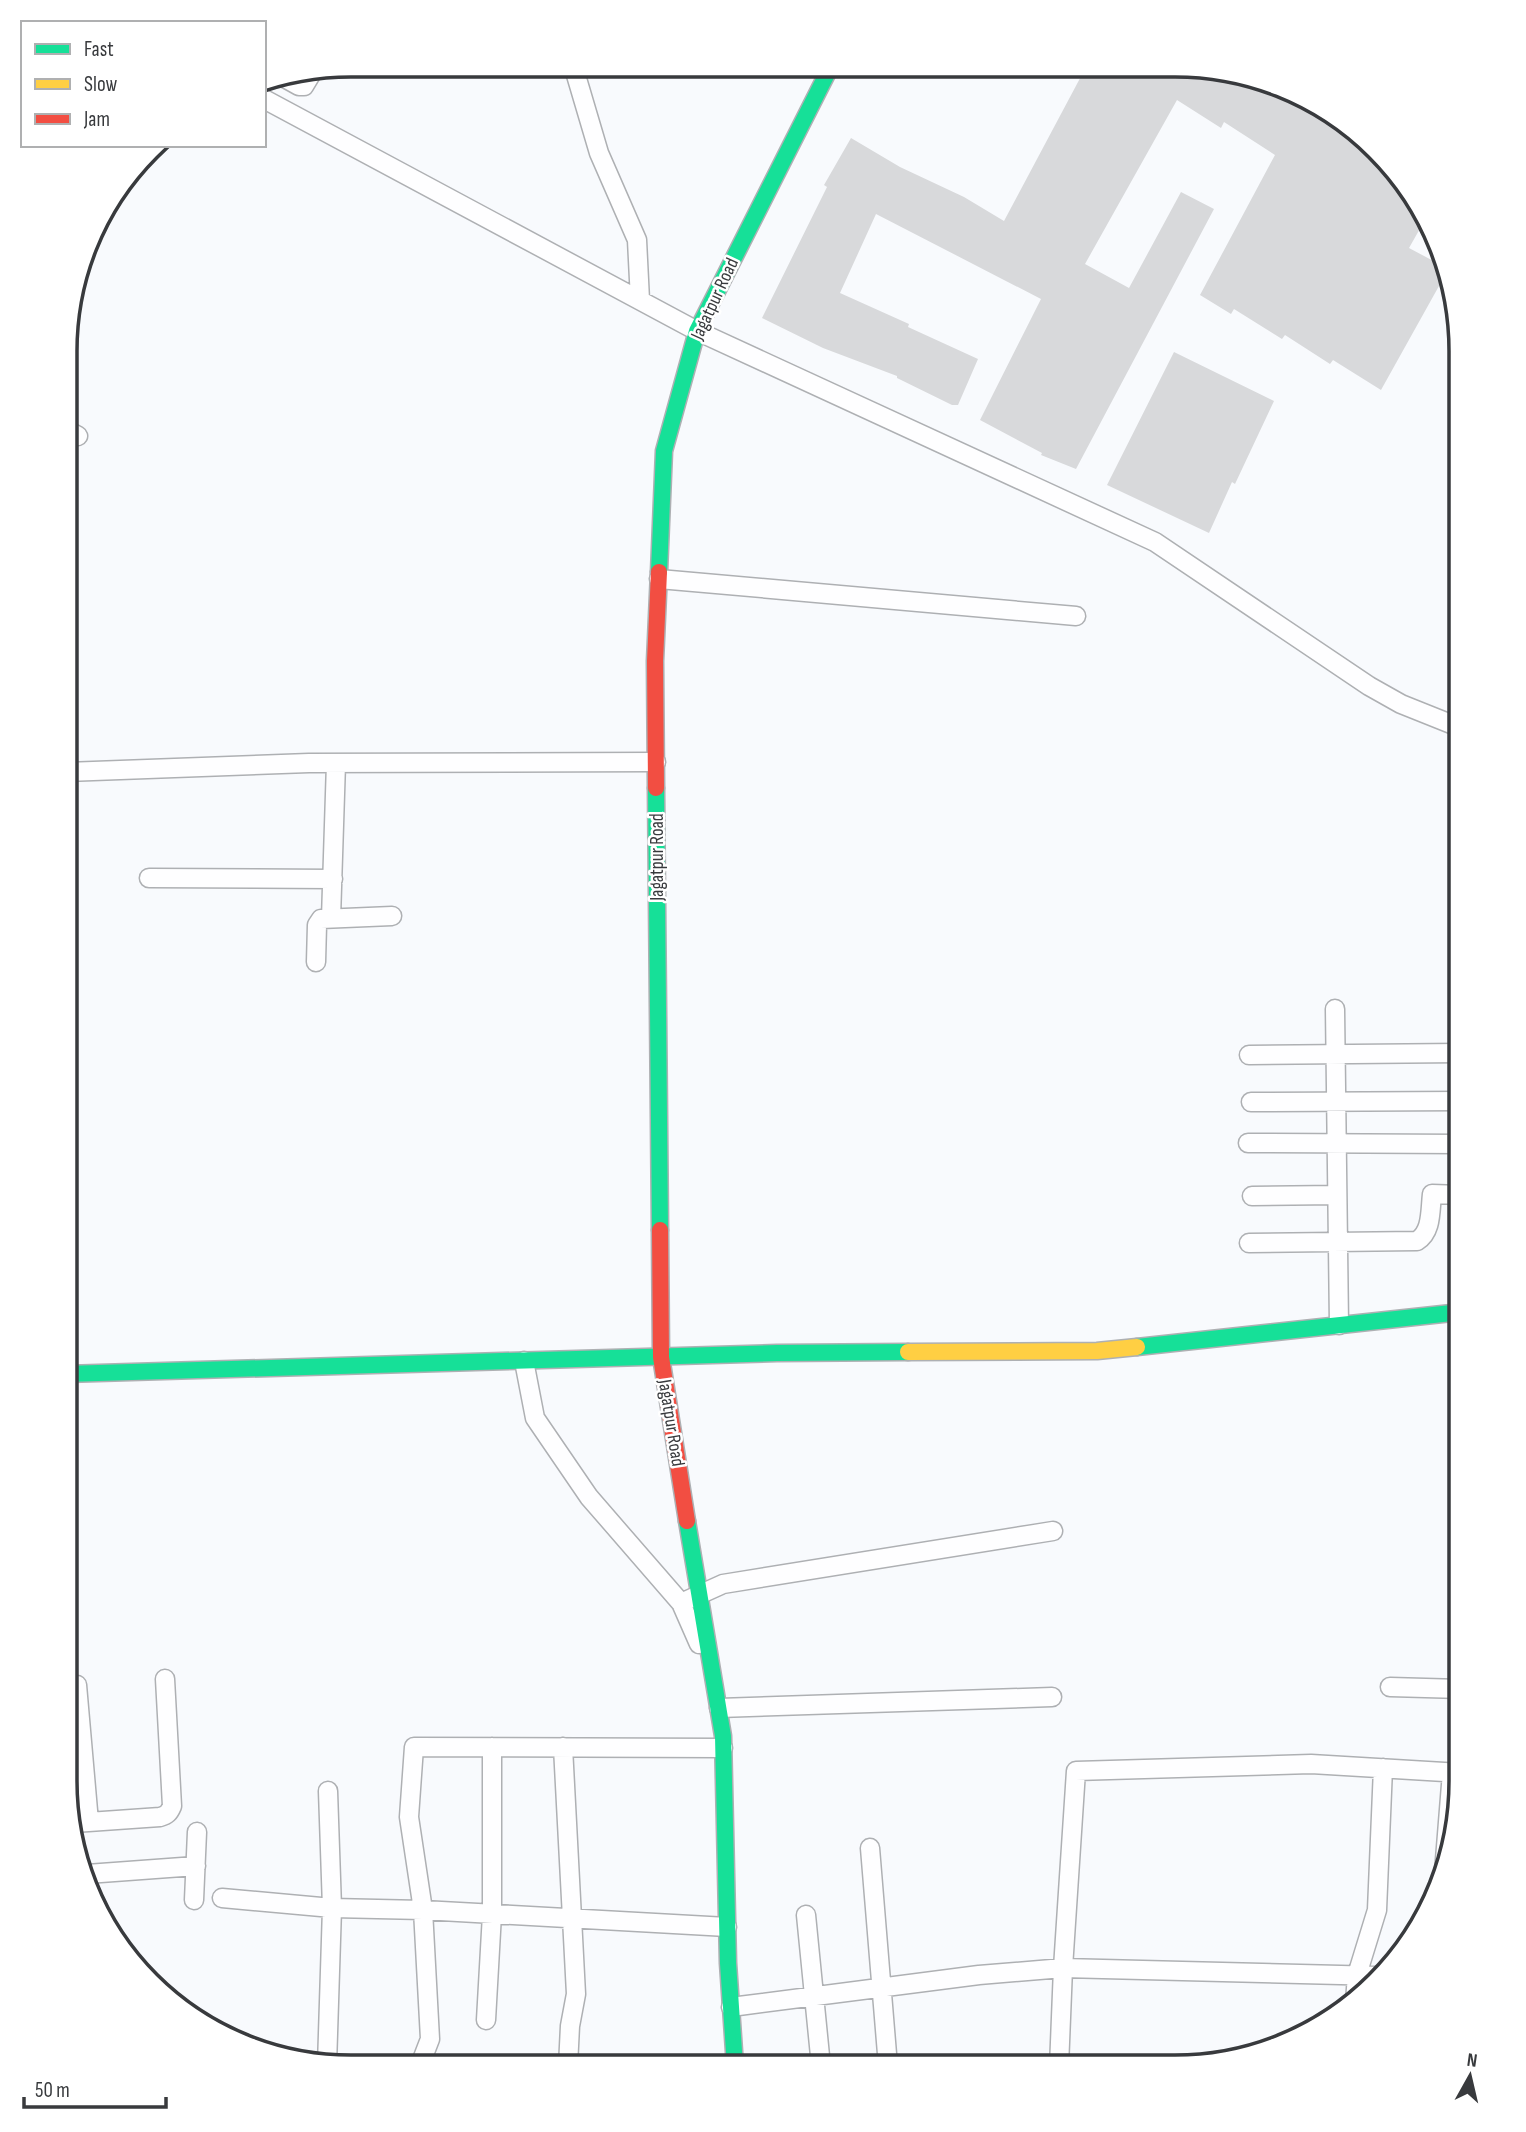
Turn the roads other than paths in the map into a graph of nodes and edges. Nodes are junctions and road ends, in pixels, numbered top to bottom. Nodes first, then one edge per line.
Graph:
1 (577, 77) edge
2 (825, 77) edge
3 (307, 80) edge
4 (294, 83) edge
5 (266, 100) edge
6 (640, 300) junction
7 (697, 331) junction
8 (659, 579) junction
9 (1076, 616) dead end
10 (1449, 724) edge
11 (656, 762) junction
12 (336, 763) junction
13 (77, 772) edge
14 (149, 878) dead end
15 (332, 879) junction
16 (392, 916) dead end
17 (331, 918) junction
18 (316, 962) dead end
19 (1335, 1009) dead end
20 (1335, 1054) junction
21 (1449, 1054) edge
22 (1249, 1055) dead end
23 (1336, 1101) junction
24 (1449, 1101) edge
25 (1251, 1102) dead end
26 (1337, 1142) junction
27 (1248, 1143) dead end
28 (1449, 1144) edge
29 (1337, 1195) junction
30 (1449, 1195) edge
31 (1252, 1196) dead end
32 (1339, 1242) junction
33 (1249, 1243) dead end
34 (1449, 1313) edge
35 (1339, 1325) junction
36 (661, 1357) junction
37 (524, 1361) junction
38 (77, 1374) edge
39 (1053, 1531) dead end
40 (698, 1595) junction
41 (681, 1603) junction
42 (165, 1679) dead end
43 (715, 1679) junction
44 (78, 1685) dead end
45 (1390, 1687) dead end
46 (1449, 1689) edge
47 (1052, 1697) dead end
48 (719, 1708) junction
49 (492, 1747) junction
50 (563, 1747) junction
51 (723, 1748) junction
52 (1383, 1768) junction
53 (1449, 1772) edge
54 (328, 1791) dead end
55 (81, 1822) edge
56 (198, 1832) dead end
57 (870, 1848) dead end
58 (196, 1866) junction
59 (94, 1873) edge
60 (222, 1898) dead end
61 (194, 1900) dead end
62 (332, 1908) junction
63 (423, 1910) junction
64 (492, 1914) junction
65 (806, 1914) dead end
66 (574, 1919) junction
67 (727, 1927) junction
68 (1062, 1968) junction
69 (1357, 1975) junction
70 (1368, 1975) edge
71 (1356, 1987) edge
72 (880, 1989) junction
73 (813, 1995) junction
74 (731, 2007) junction
75 (485, 2020) dead end
76 (327, 2054) edge
77 (424, 2055) edge
78 (569, 2055) edge
79 (734, 2055) edge
80 (820, 2055) edge
81 (887, 2055) edge
82 (1059, 2055) edge

1 - 6 street
2 - 7 street, Jagatpur Road
3 - 4 street
5 - 6 street
6 - 7 street
7 - 8 street, Jagatpur Road
7 - 10 street
8 - 9 street
8 - 11 street, Jagatpur Road
11 - 12 street
11 - 36 street, Jagatpur Road
12 - 13 street
12 - 15 street
14 - 15 street
15 - 17 street
16 - 17 street
17 - 18 street
19 - 20 street
20 - 21 street
20 - 22 street
20 - 23 street
23 - 24 street
23 - 25 street
23 - 26 street
26 - 27 street
26 - 28 street
26 - 29 street
29 - 31 street
29 - 32 street
30 - 32 street
32 - 33 street
32 - 35 street
34 - 35 street
35 - 36 street
36 - 37 street
36 - 40 street, Jagatpur Road
37 - 38 street
37 - 41 street, Jagatpur Road
39 - 40 street
40 - 41 street
40 - 43 street, Jagatpur Road
41 - 43 street, Jagatpur Road
42 - 55 street
43 - 48 street, Jagatpur Road
44 - 55 street
45 - 46 street
47 - 48 street
48 - 51 street, Jagatpur Road
49 - 50 street
49 - 63 street
49 - 64 street
50 - 51 street
50 - 66 street
51 - 67 street, Jagatpur Road
52 - 53 street
52 - 68 street
52 - 69 street
54 - 62 street
56 - 58 street
57 - 72 street
58 - 59 street
58 - 61 street
60 - 62 street
62 - 63 street
62 - 76 street
63 - 64 street
63 - 77 street
64 - 66 street
64 - 75 street
65 - 73 street
66 - 67 street
66 - 78 street
67 - 74 street, Jagatpur Road
68 - 69 street
68 - 72 street
68 - 82 street
69 - 70 street
69 - 71 street
72 - 73 street
72 - 81 street
73 - 74 street
73 - 80 street
74 - 79 street, Jagatpur Road

